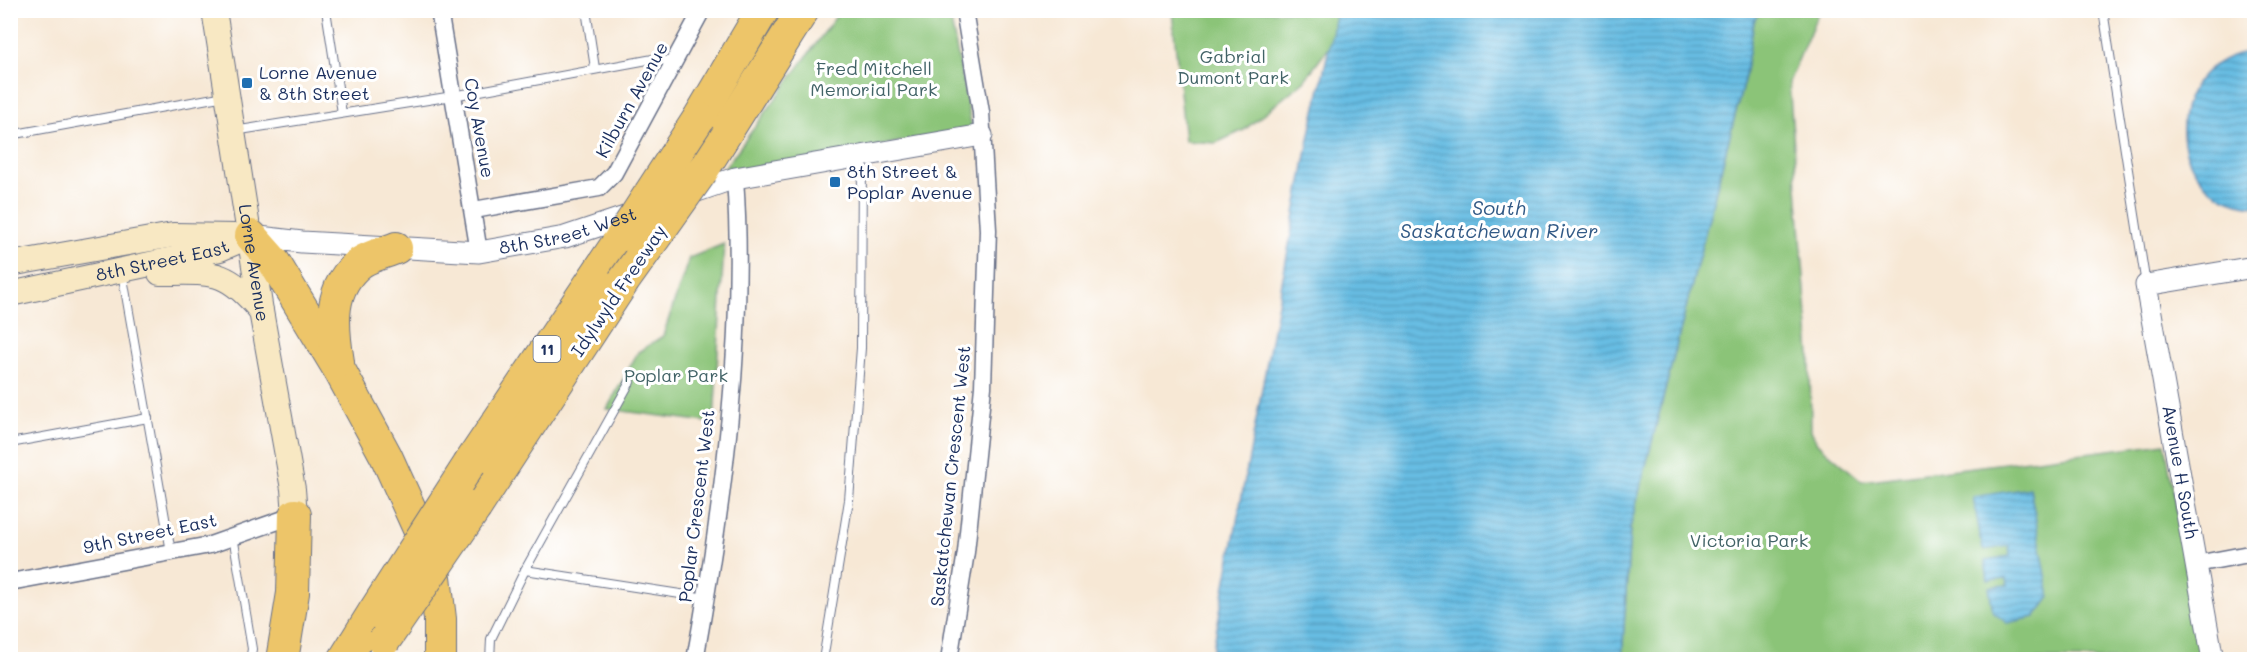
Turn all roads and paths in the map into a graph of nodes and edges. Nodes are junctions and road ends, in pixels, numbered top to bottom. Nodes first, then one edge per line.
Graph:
1 (214, 10) edge
2 (326, 10) edge
3 (439, 10) edge
4 (586, 10) edge
5 (702, 10) edge
6 (763, 10) edge
7 (802, 10) edge
8 (964, 10) edge
9 (2103, 10) edge
10 (675, 63) junction
11 (595, 68) junction
12 (229, 96) junction
13 (453, 96) junction
14 (342, 113) junction
15 (234, 131) junction
16 (10, 135) edge
17 (982, 135) junction
18 (862, 155) junction
19 (735, 178) junction
20 (474, 210) junction
21 (251, 236) junction
22 (396, 248) junction
23 (479, 252) junction
24 (10, 264) edge
25 (2254, 267) edge
26 (122, 272) junction
27 (2146, 285) junction
28 (10, 294) edge
29 (261, 311) junction
30 (340, 371) junction
31 (630, 382) dead end
32 (148, 418) junction
33 (10, 442) edge
34 (295, 515) junction
35 (233, 536) junction
36 (171, 552) junction
37 (2254, 553) edge
38 (2196, 564) junction
39 (525, 570) junction
40 (10, 582) edge
41 (706, 598) junction
42 (377, 637) edge
43 (250, 660) edge
44 (282, 660) edge
45 (344, 660) edge
46 (440, 660) edge
47 (490, 660) edge
48 (695, 660) edge
49 (823, 660) edge
50 (949, 660) edge
51 (2213, 660) edge

1 - 12 main road, Lorne Avenue
2 - 14 lane
3 - 13 street, Coy Avenue
4 - 11 lane
5 - 10 street, Kilburn Avenue
6 - 42 highway, Idylwyld Freeway / 11, bridge
7 - 42 highway, Idylwyld Freeway / 11, bridge
8 - 17 street, Saskatchewan Crescent West
9 - 27 lane
10 - 11 lane
10 - 20 street, Kilburn Avenue
11 - 13 lane
12 - 15 main road, Lorne Avenue
12 - 16 lane
13 - 14 lane
13 - 20 street, Coy Avenue
14 - 15 lane
15 - 21 main road, Lorne Avenue
17 - 18 street, 8th Street West
17 - 50 street, Saskatchewan Crescent West
18 - 19 street, 8th Street West
18 - 49 lane
19 - 23 street, 8th Street West
19 - 41 street, Poplar Crescent West
20 - 23 street, Coy Avenue
21 - 22 street, 8th Street West
21 - 24 main road, 8th Street East
21 - 26 main road, 8th Street East
21 - 29 main road, Lorne Avenue
21 - 30 highway
22 - 23 street, 8th Street West
22 - 30 highway
25 - 27 street
26 - 28 main road, 8th Street East
26 - 29 main road
26 - 32 lane
27 - 38 street, Avenue H South
29 - 34 main road, Lorne Avenue
30 - 46 highway
31 - 39 lane
32 - 33 lane
32 - 36 lane
34 - 35 street, 9th Street East
34 - 44 highway
35 - 36 street, 9th Street East
35 - 43 lane
36 - 40 street, 9th Street East
37 - 38 street
38 - 51 street, Avenue H South
39 - 41 lane
39 - 47 lane
41 - 48 street, Poplar Crescent West
42 - 45 highway, Idylwyld Freeway / 11

